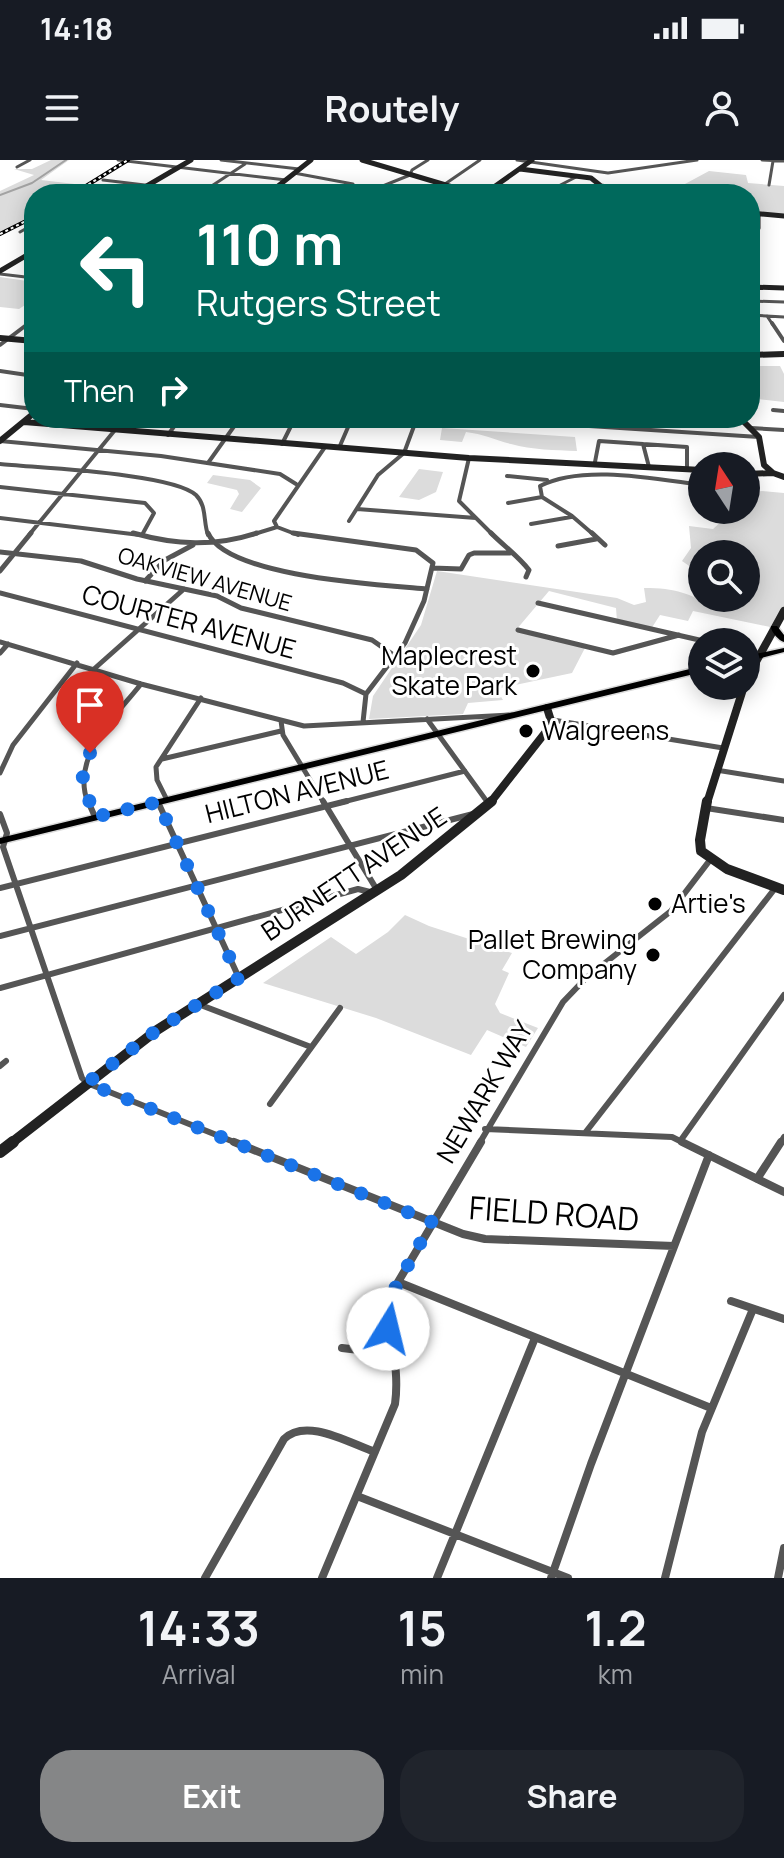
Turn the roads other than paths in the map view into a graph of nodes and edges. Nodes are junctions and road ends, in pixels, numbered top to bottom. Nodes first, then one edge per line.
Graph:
1 (30, 160) edge
2 (118, 160) edge
3 (191, 160) edge
4 (221, 160) edge
5 (251, 160) edge
6 (311, 160) edge
7 (365, 160) edge
8 (428, 160) edge
9 (480, 160) edge
10 (517, 160) edge
11 (697, 160) edge
12 (762, 160) edge
13 (136, 161) edge
14 (531, 161) edge
15 (773, 161) edge
16 (784, 161) edge
17 (246, 163) junction
18 (17, 167) dead end
19 (178, 167) junction
20 (520, 169) junction
21 (297, 171) junction
22 (229, 174) junction
23 (410, 174) junction
24 (576, 177) dead end
25 (103, 180) dead end
26 (286, 180) junction
27 (139, 184) edge
28 (150, 184) edge
29 (215, 184) edge
30 (281, 184) edge
31 (353, 184) dead end
32 (386, 184) edge
33 (445, 184) joint
34 (498, 184) edge
35 (562, 184) edge
36 (598, 184) edge
37 (769, 185) dead end
38 (760, 214) edge
39 (784, 216) edge
40 (24, 230) edge
41 (20, 232) dead end
42 (22, 258) edge
43 (0, 273) edge
44 (24, 277) edge
45 (760, 287) edge
46 (784, 288) edge
47 (760, 302) edge
48 (784, 302) edge
49 (760, 316) edge
50 (767, 316) junction
51 (784, 317) edge
52 (24, 327) edge
53 (0, 338) edge
54 (8, 339) junction
55 (24, 340) edge
56 (784, 341) edge
57 (0, 345) edge
58 (784, 354) edge
59 (760, 355) edge
60 (0, 371) edge
61 (24, 375) edge
62 (0, 405) edge
63 (24, 409) edge
64 (773, 410) dead end
65 (784, 411) edge
66 (24, 422) edge
67 (94, 428) edge
68 (173, 428) edge
69 (234, 428) edge
70 (290, 428) edge
71 (348, 428) edge
72 (413, 428) edge
73 (629, 428) edge
74 (751, 428) joint
75 (106, 429) joint
76 (115, 430) junction
77 (784, 430) edge
78 (168, 435) junction
79 (759, 437) junction
80 (227, 440) junction
81 (0, 441) edge
82 (282, 444) junction
83 (643, 444) junction
84 (325, 447) junction
85 (339, 448) junction
86 (99, 450) junction
87 (404, 453) junction
88 (469, 458) junction
89 (595, 462) junction
90 (208, 463) junction
91 (0, 464) edge
92 (764, 465) junction
93 (649, 467) junction
94 (687, 469) joint
95 (760, 470) edge
96 (82, 471) junction
97 (773, 473) junction
98 (760, 474) edge
99 (507, 476) dead end
100 (784, 477) edge
101 (648, 478) junction
102 (547, 480) junction
103 (688, 483) edge
104 (296, 484) junction
105 (0, 487) edge
106 (64, 493) junction
107 (542, 497) junction
108 (508, 503) dead end
109 (357, 509) junction
110 (572, 516) junction
111 (0, 518) edge
112 (476, 518) junction
113 (349, 521) dead end
114 (40, 522) junction
115 (531, 524) dead end
116 (277, 527) junction
117 (142, 535) junction
118 (596, 539) junction
119 (213, 544) junction
120 (193, 545) junction
121 (605, 545) dead end
122 (558, 546) dead end
123 (0, 552) edge
124 (14, 553) junction
125 (510, 553) junction
126 (432, 568) junction
127 (0, 571) edge
128 (526, 577) dead end
129 (145, 581) junction
130 (184, 589) junction
131 (427, 589) junction
132 (0, 593) edge
133 (538, 603) dead end
134 (784, 611) edge
135 (774, 628) junction
136 (138, 629) junction
137 (518, 630) dead end
138 (679, 635) junction
139 (688, 637) edge
140 (784, 640) edge
141 (0, 642) edge
142 (8, 644) junction
143 (784, 650) edge
144 (760, 652) edge
145 (0, 653) edge
146 (395, 656) junction
147 (760, 656) edge
148 (77, 663) junction
149 (94, 669) junction
150 (688, 673) edge
151 (141, 684) junction
152 (366, 694) junction
153 (201, 698) junction
154 (739, 700) edge
155 (547, 708) junction
156 (514, 715) junction
157 (427, 719) junction
158 (553, 720) junction
159 (281, 721) junction
160 (363, 722) junction
161 (281, 731) junction
162 (437, 734) junction
163 (723, 748) junction
164 (162, 759) junction
165 (304, 767) junction
166 (716, 770) junction
167 (465, 771) junction
168 (0, 773) edge
169 (784, 781) edge
170 (162, 801) junction
171 (489, 804) junction
172 (327, 805) junction
173 (706, 808) junction
174 (480, 812) junction
175 (0, 814) edge
176 (95, 817) junction
177 (784, 820) edge
178 (3, 840) edge
179 (176, 843) junction
180 (351, 844) junction
181 (710, 860) junction
182 (16, 884) junction
183 (196, 884) junction
184 (0, 888) edge
185 (780, 888) edge
186 (375, 892) junction
187 (31, 928) junction
188 (216, 929) junction
189 (0, 936) edge
190 (46, 975) junction
191 (239, 978) junction
192 (0, 988) edge
193 (784, 995) edge
194 (198, 1004) junction
195 (340, 1008) dead end
196 (311, 1047) junction
197 (87, 1083) junction
198 (270, 1104) dead end
199 (485, 1129) junction
200 (585, 1133) junction
201 (784, 1137) edge
202 (681, 1140) junction
203 (0, 1152) edge
204 (709, 1155) junction
205 (757, 1179) junction
206 (784, 1192) edge
207 (432, 1222) junction
208 (674, 1246) junction
209 (398, 1282) junction
210 (731, 1301) dead end
211 (753, 1309) junction
212 (784, 1319) edge
213 (535, 1338) junction
214 (342, 1348) dead end
215 (393, 1354) junction
216 (626, 1373) junction
217 (711, 1408) junction
218 (375, 1452) junction
219 (357, 1496) junction
220 (453, 1534) junction
221 (784, 1549) edge
222 (552, 1575) edge
223 (205, 1578) edge
224 (322, 1578) edge
225 (437, 1578) edge
226 (568, 1578) edge
227 (665, 1578) edge
228 (778, 1578) edge

1 - 18 street
2 - 13 street
3 - 19 street
4 - 17 street
5 - 17 street
6 - 21 street
7 - 23 street
8 - 23 street
9 - 33 street
10 - 14 street
11 - 14 street
12 - 15 street
13 - 19 street
14 - 20 street
15 - 16 street
15 - 37 street
17 - 21 street
17 - 22 street
19 - 22 street
19 - 28 street
20 - 34 street
20 - 36 street
21 - 26 street
21 - 31 street
22 - 26 street
22 - 29 street
23 - 32 street
23 - 33 street
24 - 35 street
25 - 27 street
26 - 30 street
38 - 39 street
40 - 41 street
42 - 43 street
43 - 44 street
45 - 46 street
47 - 48 street
49 - 50 street
50 - 51 street
50 - 56 street
52 - 54 street
53 - 54 street
54 - 55 street
54 - 57 street
58 - 59 street
60 - 61 street
62 - 63 street
64 - 65 street
66 - 81 street
67 - 75 street
68 - 78 street
69 - 80 street
70 - 82 street
71 - 85 street
72 - 87 street
73 - 79 street
74 - 77 street
74 - 79 street
75 - 76 street
76 - 78 street
76 - 86 street
78 - 80 street
79 - 92 street
80 - 82 street
80 - 90 street
81 - 86 street
82 - 84 street
83 - 89 street
83 - 93 street
83 - 94 street
84 - 85 street
84 - 104 street
85 - 87 street
86 - 90 street
86 - 96 street
87 - 88 street
87 - 109 street
88 - 89 street
88 - 112 street
89 - 93 street
90 - 104 street
91 - 96 street
92 - 95 street
92 - 97 street
93 - 94 street
93 - 101 street
96 - 106 street
96 - 119 street
97 - 98 street
97 - 100 street
99 - 102 street
101 - 102 street
101 - 103 street
102 - 107 street
104 - 116 street
105 - 106 street
106 - 114 street
106 - 117 street
107 - 108 street
107 - 110 street
109 - 112 street
109 - 113 street
110 - 115 street
110 - 118 street
111 - 114 street
112 - 125 street
114 - 117 street
114 - 124 street
116 - 119 street
116 - 126 street
117 - 120 street
118 - 121 street
118 - 122 street
119 - 120 street
119 - 131 street
120 - 129 street
123 - 124 street, OAKVIEW AVENUE
124 - 127 street
124 - 129 street, OAKVIEW AVENUE
125 - 126 street
125 - 128 street
126 - 131 street
129 - 130 street, OAKVIEW AVENUE
130 - 136 street
130 - 146 street, OAKVIEW AVENUE
131 - 146 street
132 - 136 street, COURTER AVENUE
133 - 138 street
134 - 135 street
135 - 140 main road
135 - 144 street
136 - 149 street
136 - 152 street, COURTER AVENUE
137 - 138 street
138 - 139 street
141 - 142 street
142 - 145 street
142 - 148 street
143 - 147 main road
146 - 152 street
148 - 149 street
148 - 168 street
149 - 151 street
150 - 155 main road
151 - 153 street
151 - 176 street
152 - 160 street
153 - 159 street
153 - 164 street
154 - 163 street
155 - 156 main road
155 - 158 street
156 - 157 street
156 - 162 main road
157 - 160 street
157 - 162 street
158 - 163 street
158 - 171 street, BURNETT AVENUE
159 - 160 street
159 - 161 street
161 - 164 street
161 - 165 street
162 - 165 main road
162 - 167 street
163 - 166 street
164 - 170 street
165 - 170 main road
165 - 172 street
166 - 169 street
166 - 173 street
167 - 171 street
167 - 172 street, HILTON AVENUE
170 - 176 main road
170 - 179 street
171 - 174 street, BURNETT AVENUE
172 - 179 street, HILTON AVENUE
172 - 180 street
173 - 177 street
173 - 181 street
174 - 180 street
174 - 186 street, BURNETT AVENUE
175 - 178 street
176 - 178 main road
178 - 182 street
179 - 182 street, HILTON AVENUE
179 - 183 street
180 - 183 street
180 - 186 street
181 - 185 street
181 - 199 street, NEWARK WAY
182 - 184 street, HILTON AVENUE
182 - 187 street
183 - 187 street
183 - 188 street
185 - 200 street
186 - 188 street
186 - 191 street, BURNETT AVENUE
187 - 189 street
187 - 190 street
188 - 190 street
188 - 191 street
190 - 192 street
190 - 197 street
191 - 194 street, BURNETT AVENUE
193 - 202 street
194 - 196 street
194 - 197 street, BURNETT AVENUE
195 - 196 street
196 - 198 street
197 - 203 street, BURNETT AVENUE
197 - 207 street, FIELD ROAD
199 - 200 street
199 - 207 street, NEWARK WAY
200 - 202 street
201 - 205 street
202 - 204 street
204 - 205 street
204 - 208 street
205 - 206 street
207 - 208 street, FIELD ROAD
207 - 209 street, NEWARK WAY
208 - 216 street
209 - 213 street
209 - 215 street, NEWARK WAY
210 - 211 street
211 - 212 street
211 - 217 street
213 - 216 street
213 - 220 street
214 - 215 street
215 - 218 street
216 - 217 street
216 - 222 street
217 - 227 street
218 - 219 street
218 - 223 street
219 - 220 street
219 - 224 street
220 - 222 street
220 - 225 street
221 - 228 street
222 - 226 street

